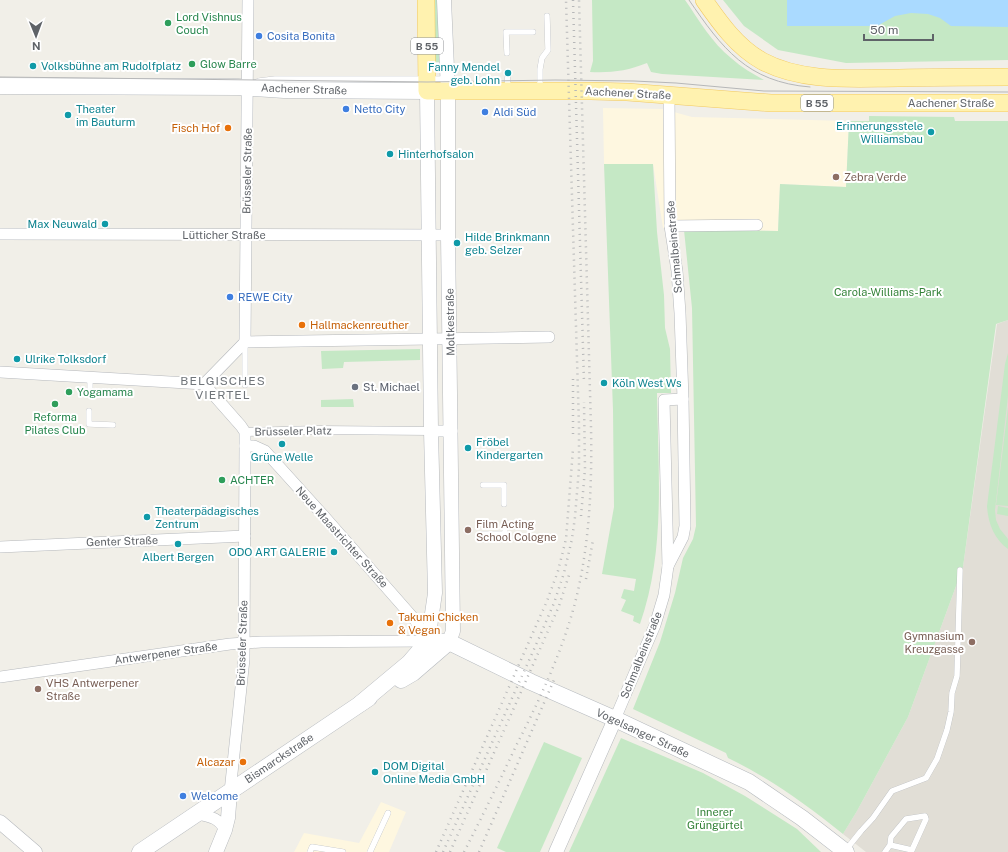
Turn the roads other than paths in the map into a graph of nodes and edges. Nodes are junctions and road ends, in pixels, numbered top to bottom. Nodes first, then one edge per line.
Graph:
1 (248, 0) edge
2 (426, 0) edge
3 (444, 0) edge
4 (704, 0) edge
5 (547, 16) dead end
6 (533, 32) dead end
7 (507, 52) dead end
8 (507, 72) dead end
9 (1008, 77) edge
10 (4, 84) edge
11 (427, 85) junction
12 (448, 85) junction
13 (247, 87) junction
14 (540, 90) junction
15 (508, 91) junction
16 (669, 95) junction
17 (1008, 103) edge
18 (757, 225) dead end
19 (670, 226) junction
20 (0, 234) edge
21 (246, 235) junction
22 (428, 235) junction
23 (448, 235) junction
24 (549, 337) dead end
25 (430, 338) junction
26 (450, 338) junction
27 (245, 342) junction
28 (0, 372) edge
29 (90, 377) junction
30 (204, 384) junction
31 (245, 385) dead end
32 (90, 390) dead end
33 (683, 400) junction
34 (90, 411) dead end
35 (113, 425) dead end
36 (431, 431) junction
37 (452, 431) junction
38 (245, 432) junction
39 (246, 446) junction
40 (483, 485) dead end
41 (504, 504) dead end
42 (505, 522) dead end
43 (483, 534) dead end
44 (245, 536) junction
45 (0, 547) edge
46 (668, 566) junction
47 (960, 570) dead end
48 (428, 641) junction
49 (449, 642) junction
50 (244, 644) junction
51 (0, 677) edge
52 (361, 703) junction
53 (614, 719) junction
54 (230, 792) junction
55 (388, 813) dead end
56 (198, 814) junction
57 (0, 822) edge
58 (225, 830) junction
59 (890, 845) junction
60 (36, 852) edge
61 (140, 852) edge
62 (216, 852) edge
63 (310, 852) edge
64 (343, 852) edge
65 (370, 852) edge
66 (556, 852) edge
67 (846, 852) edge
68 (885, 852) edge

1 - 13 street, Brüsseler Straße
2 - 11 main road, Moltkestraße / B 55
3 - 12 street, Moltkestraße
4 - 9 main road
5 - 14 lane
6 - 7 lane
8 - 15 lane
10 - 13 main road, Aachener Straße
11 - 12 main road, Aachener Straße / B 55
11 - 13 main road, Aachener Straße
11 - 22 street, Moltkestraße
12 - 15 main road, Aachener Straße / B 55
12 - 23 street, Moltkestraße
13 - 21 street, Brüsseler Straße
14 - 15 main road, Aachener Straße / B 55
14 - 16 main road, Aachener Straße / B 55
16 - 17 main road, Aachener Straße / B 55
16 - 19 street, Schmalbeinstraße
18 - 19 street
19 - 33 street, Schmalbeinstraße
20 - 21 street, Lütticher Straße
21 - 22 street, Lütticher Straße
21 - 27 street, Brüsseler Straße
22 - 23 street, Lütticher Straße
22 - 25 street, Moltkestraße
23 - 26 street, Moltkestraße
24 - 26 street
25 - 26 street
25 - 27 street
25 - 36 street, Moltkestraße
26 - 37 street, Moltkestraße
27 - 30 street
27 - 31 lane
28 - 29 street
29 - 30 street
29 - 32 lane
30 - 38 street, Brüsseler Platz
33 - 46 street, Schmalbeinstraße
33 - 46 street, Schmalbeinstraße
34 - 35 lane
36 - 37 street, Brüsseler Platz
36 - 38 street, Brüsseler Platz
36 - 48 street, Moltkestraße
37 - 49 street, Moltkestraße
38 - 39 street, Brüsseler Straße
39 - 44 street, Brüsseler Straße
39 - 48 street, Neue Maastrichter Straße
40 - 41 lane
42 - 43 lane
44 - 45 street, Genter Straße
44 - 50 street, Brüsseler Straße
46 - 53 street, Schmalbeinstraße
47 - 67 lane, Vogelsanger Straße
48 - 49 main road, Vogelsanger Straße
48 - 50 street, Antwerpener Straße
48 - 52 main road, Bismarckstraße
49 - 52 main road, Bismarckstraße
49 - 53 main road, Vogelsanger Straße
50 - 51 street, Antwerpener Straße
50 - 54 street, Brüsseler Straße
52 - 54 main road, Bismarckstraße
53 - 66 street
53 - 67 main road, Vogelsanger Straße
54 - 56 main road, Bismarckstraße
54 - 58 street, Brüsseler Straße
55 - 65 lane
56 - 58 street
56 - 61 main road, Bismarckstraße
57 - 60 street
58 - 62 street, Brüsseler Straße
59 - 59 lane
59 - 68 lane
63 - 64 lane

